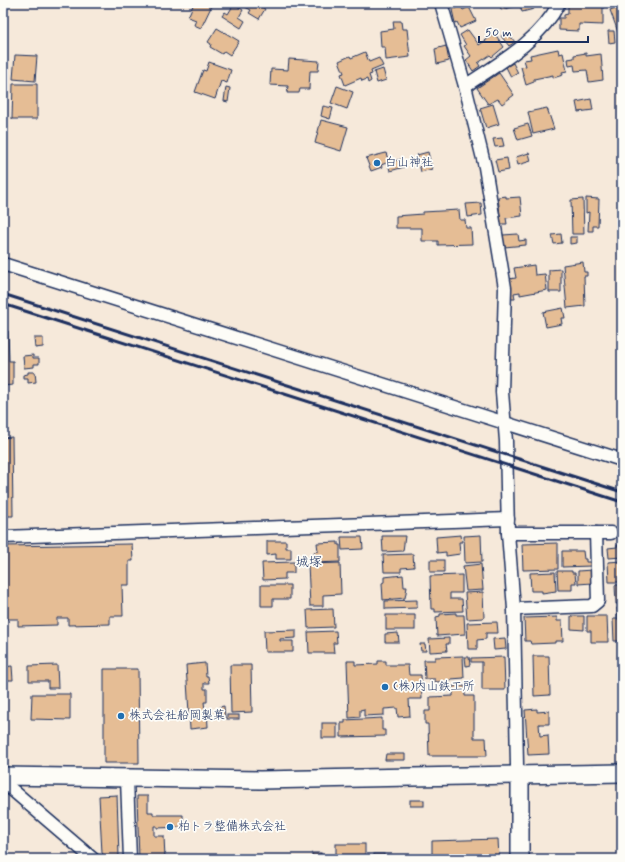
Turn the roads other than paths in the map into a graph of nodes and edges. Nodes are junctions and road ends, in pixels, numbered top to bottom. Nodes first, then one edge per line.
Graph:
1 (441, 3) edge
2 (559, 3) edge
3 (465, 86) junction
4 (3, 264) edge
5 (504, 424) junction
6 (622, 460) edge
7 (508, 519) junction
8 (508, 533) junction
9 (596, 533) junction
10 (610, 533) dead end
11 (3, 537) edge
12 (514, 609) junction
13 (622, 773) edge
14 (3, 776) edge
15 (520, 776) junction
16 (127, 779) junction
17 (3, 782) edge
18 (93, 859) edge
19 (130, 859) edge
20 (520, 859) edge

1 - 3 street
2 - 3 street
3 - 5 street
4 - 5 street
5 - 6 street
5 - 7 street
7 - 8 street
7 - 11 street
8 - 9 street
8 - 12 street
9 - 10 street
9 - 12 street
12 - 15 street
13 - 15 street
14 - 16 street
15 - 16 street
15 - 20 street
16 - 19 street
17 - 18 street

